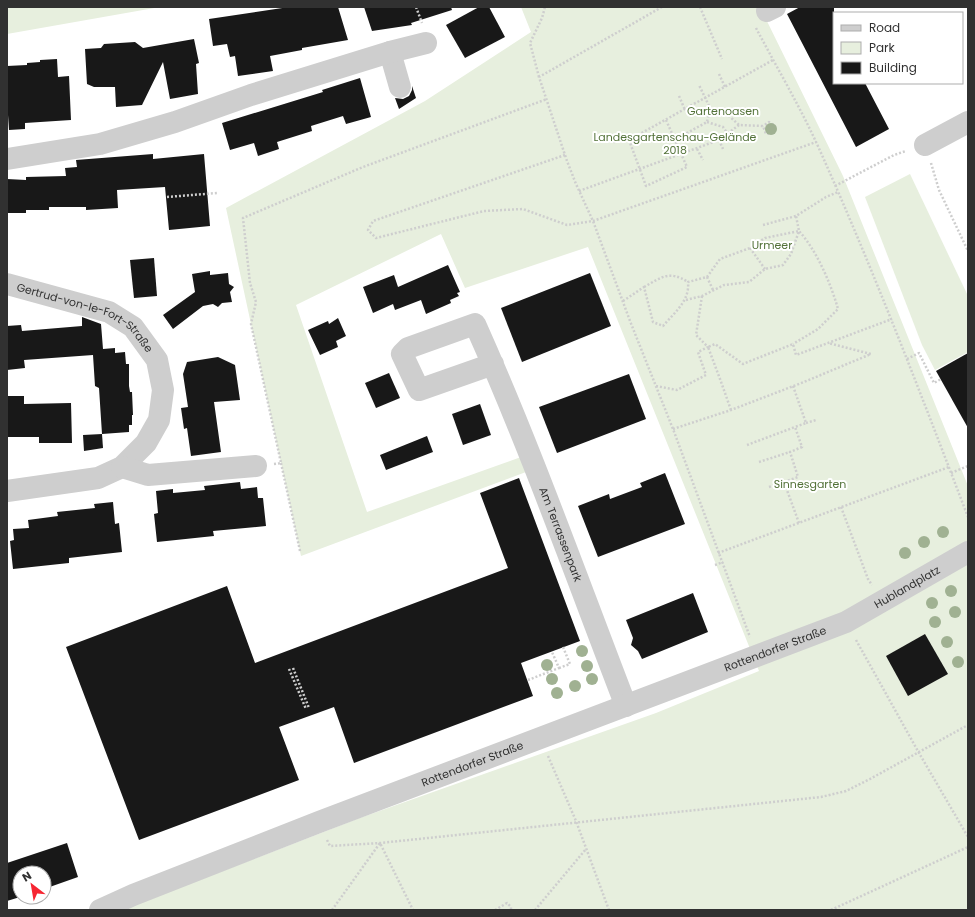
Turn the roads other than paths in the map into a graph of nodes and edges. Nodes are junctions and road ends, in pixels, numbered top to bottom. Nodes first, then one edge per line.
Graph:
1 (426, 43) dead end
2 (390, 52) junction
3 (400, 87) dead end
4 (968, 122) edge
5 (925, 145) road end
6 (7, 159) edge
7 (7, 284) edge
8 (493, 364) dead end
9 (122, 466) junction
10 (256, 466) road end
11 (7, 491) edge
12 (968, 552) edge
13 (846, 622) joint
14 (626, 706) junction
15 (100, 910) edge

1 - 2 street
2 - 3 street
2 - 6 street
4 - 5 street
7 - 9 street, Gertrud-von-le-Fort-Straße
8 - 14 street, Am Terrassenpark
9 - 10 street
9 - 11 street, Gertrud-von-le-Fort-Straße
12 - 13 street, Hublandplatz
13 - 14 street, Rottendorfer Straße
14 - 15 street, Rottendorfer Straße

